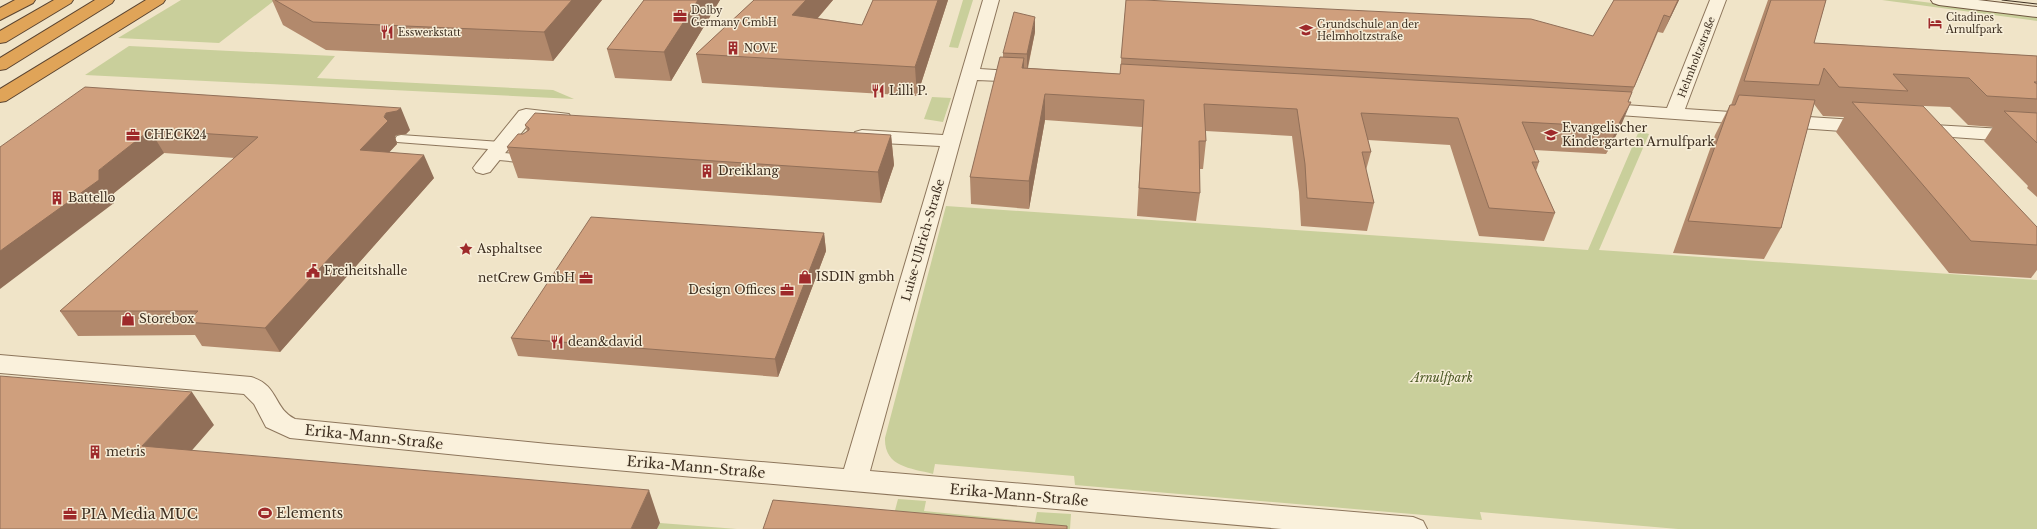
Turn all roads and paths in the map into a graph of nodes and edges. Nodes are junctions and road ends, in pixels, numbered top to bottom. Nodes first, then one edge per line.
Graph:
1 (27, 0) edge
2 (65, 0) edge
3 (106, 0) edge
4 (157, 0) edge
5 (991, 0) edge
6 (1718, 0) edge
7 (1939, 0) edge
8 (2037, 12) edge
9 (0, 15) edge
10 (0, 38) edge
11 (0, 65) edge
12 (970, 74) junction
13 (1042, 78) edge
14 (0, 97) edge
15 (1583, 109) edge
16 (1674, 114) junction
17 (578, 119) edge
18 (843, 135) edge
19 (2037, 136) edge
20 (401, 139) dead end
21 (951, 141) junction
22 (492, 157) junction
23 (532, 159) edge
24 (0, 364) edge
25 (854, 481) junction
26 (1413, 529) edge

1 - 9 highway
2 - 10 highway
3 - 11 highway
4 - 14 highway
5 - 12 street, Luise-Ullrich-Straße
6 - 16 street, Helmholtzstraße
7 - 8 street
12 - 13 street
12 - 21 street, Luise-Ullrich-Straße
15 - 16 street
16 - 19 street
17 - 22 street
18 - 21 street
20 - 22 lane
21 - 25 street, Luise-Ullrich-Straße
22 - 23 lane
24 - 25 street, Erika-Mann-Straße
25 - 26 street, Erika-Mann-Straße

